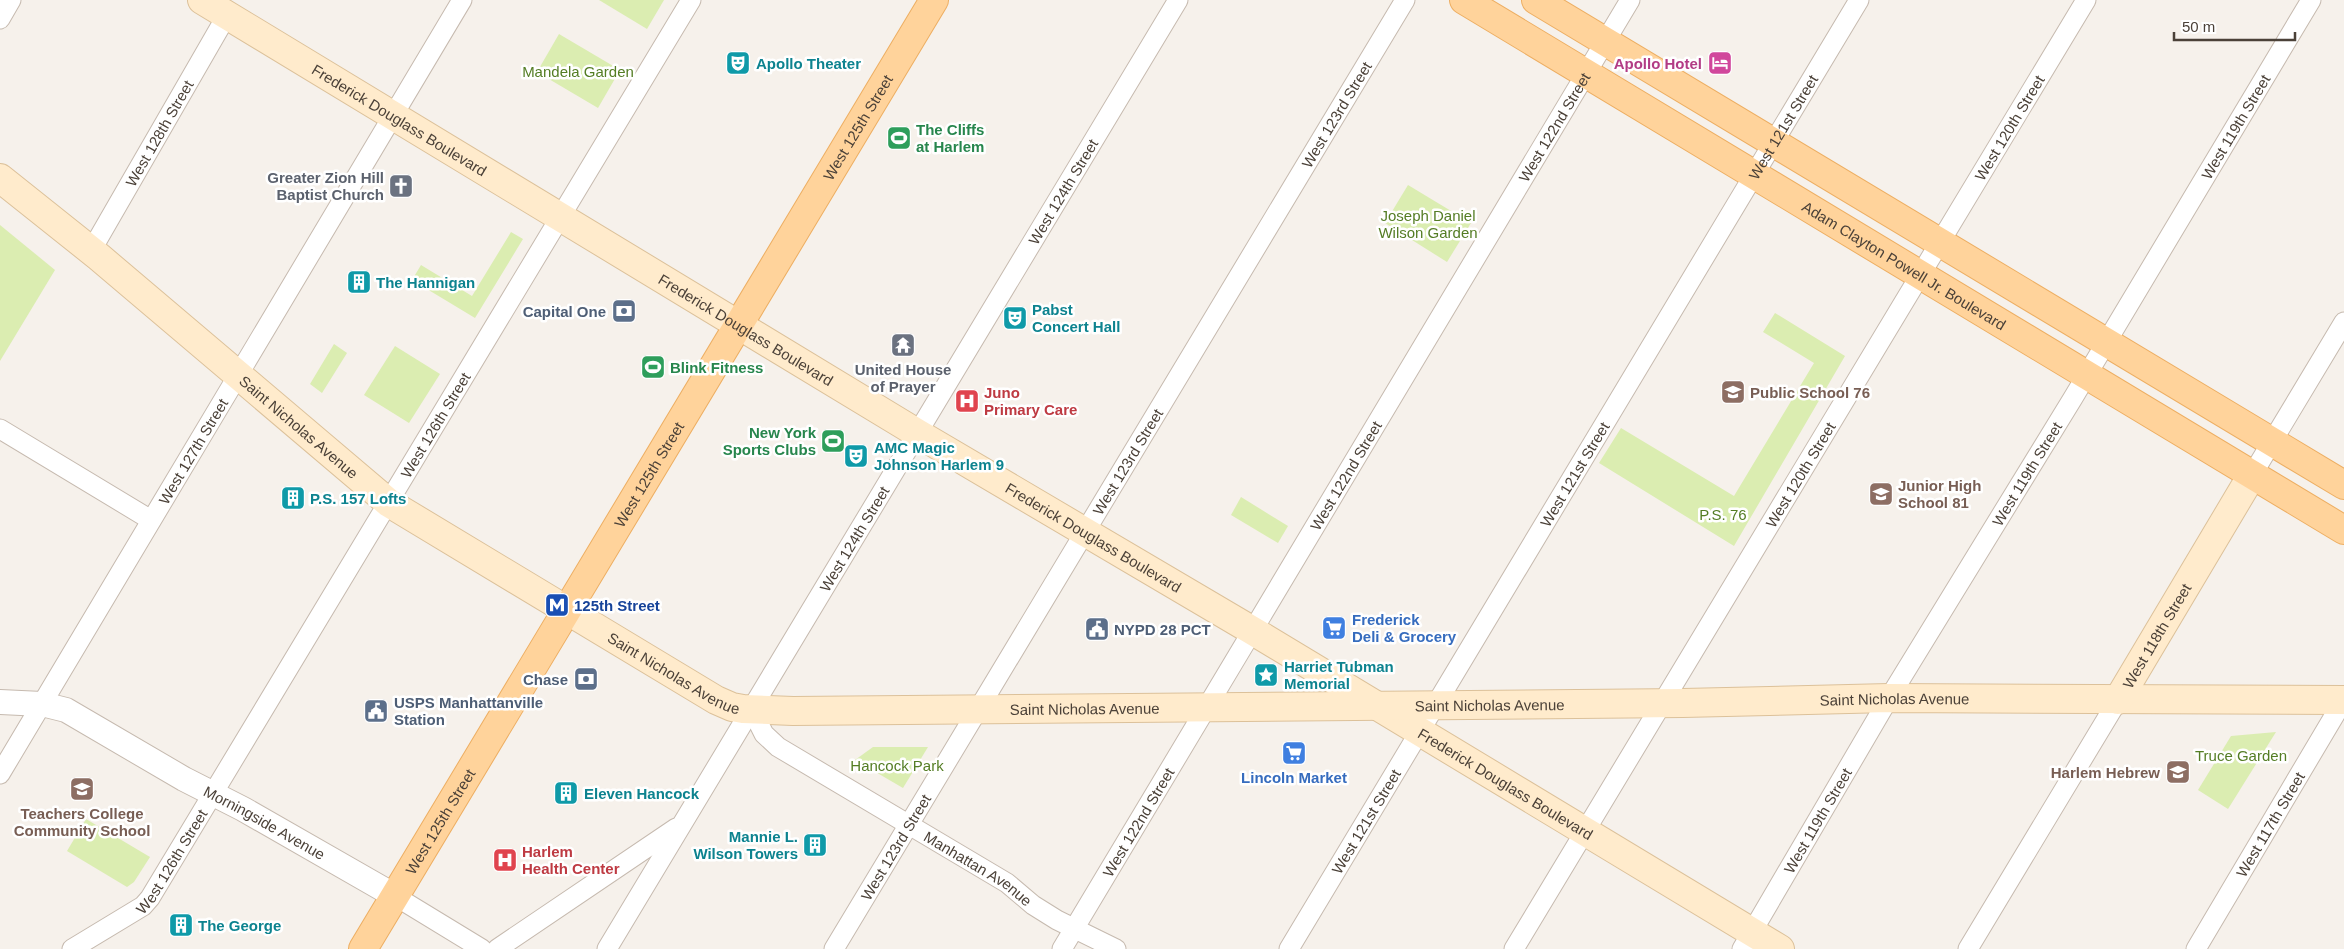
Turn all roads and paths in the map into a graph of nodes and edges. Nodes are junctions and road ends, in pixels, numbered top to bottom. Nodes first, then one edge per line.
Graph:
1 (11, 0) edge
2 (202, 0) edge
3 (462, 0) edge
4 (691, 0) edge
5 (934, 0) edge
6 (1178, 0) edge
7 (1405, 0) edge
8 (1464, 0) edge
9 (1536, 0) edge
10 (1630, 0) edge
11 (1859, 0) edge
12 (2086, 0) edge
13 (2311, 0) edge
14 (227, 15) junction
15 (0, 19) edge
16 (1605, 42) junction
17 (1587, 74) junction
18 (393, 115) junction
19 (1772, 142) junction
20 (1753, 174) junction
21 (0, 178) edge
22 (561, 216) junction
23 (1941, 243) junction
24 (91, 251) junction
25 (1921, 276) junction
26 (2344, 322) edge
27 (738, 325) junction
28 (2106, 342) junction
29 (238, 374) junction
30 (2087, 375) junction
31 (0, 429) edge
32 (917, 433) junction
33 (2272, 442) junction
34 (2252, 475) junction
35 (2344, 485) edge
36 (389, 503) junction
37 (151, 520) junction
38 (2344, 530) edge
39 (1086, 533) junction
40 (568, 610) junction
41 (1253, 631) junction
42 (1889, 698) junction
43 (2118, 700) junction
44 (2344, 701) edge
45 (0, 702) edge
46 (1664, 703) junction
47 (42, 704) junction
48 (1375, 705) junction
49 (1436, 705) junction
50 (1206, 707) junction
51 (978, 709) junction
52 (752, 710) junction
53 (1419, 732) junction
54 (0, 774) edge
55 (213, 794) junction
56 (908, 825) junction
57 (680, 826) junction
58 (1585, 832) junction
59 (395, 896) junction
60 (1074, 928) junction
61 (1747, 941) edge
62 (72, 949) edge
63 (363, 949) edge
64 (482, 949) edge
65 (497, 949) edge
66 (607, 949) edge
67 (834, 949) edge
68 (1062, 949) edge
69 (1116, 949) edge
70 (1288, 949) edge
71 (1514, 949) edge
72 (1780, 949) edge
73 (1968, 949) edge
74 (2196, 949) edge

1 - 15 street
2 - 14 main road, Frederick Douglass Boulevard
3 - 18 street, West 127th Street
4 - 22 street, West 126th Street
5 - 27 main road, West 125th Street
6 - 32 street, West 124th Street
7 - 39 street, West 123rd Street
8 - 17 main road, Adam Clayton Powell Jr. Boulevard
9 - 16 main road
10 - 16 street, West 122nd Street
11 - 19 street, West 121st Street
12 - 23 street, West 120th Street
13 - 28 street, West 119th Street
14 - 18 main road, Frederick Douglass Boulevard
14 - 24 street, West 128th Street
16 - 17 street, West 122nd Street
16 - 19 main road
17 - 20 main road, Adam Clayton Powell Jr. Boulevard
17 - 41 street, West 122nd Street
18 - 22 main road, Frederick Douglass Boulevard
18 - 29 street, West 127th Street
19 - 20 street, West 121st Street
19 - 23 main road
20 - 25 main road, Adam Clayton Powell Jr. Boulevard
20 - 49 street, West 121st Street
21 - 24 main road, Saint Nicholas Avenue
22 - 27 main road, Frederick Douglass Boulevard
22 - 36 street, West 126th Street
23 - 25 street, West 120th Street
23 - 28 main road
24 - 29 main road, Saint Nicholas Avenue
25 - 30 main road, Adam Clayton Powell Jr. Boulevard
25 - 46 street, West 120th Street
26 - 33 street, West 118th Street
27 - 32 main road, Frederick Douglass Boulevard
27 - 40 main road, West 125th Street
28 - 30 street, West 119th Street
28 - 33 main road
29 - 36 main road, Saint Nicholas Avenue
29 - 37 street, West 127th Street
30 - 34 main road, Adam Clayton Powell Jr. Boulevard
30 - 42 street, West 119th Street
31 - 37 street
32 - 39 main road, Frederick Douglass Boulevard
32 - 52 street, West 124th Street
33 - 34 street, West 118th Street
33 - 35 main road
34 - 38 main road, Adam Clayton Powell Jr. Boulevard
34 - 43 main road, West 118th Street
36 - 40 main road, Saint Nicholas Avenue
36 - 55 street, West 126th Street
37 - 47 street, West 127th Street
39 - 41 main road, Frederick Douglass Boulevard
39 - 51 street, West 123rd Street
40 - 52 main road, Saint Nicholas Avenue
40 - 59 main road, West 125th Street
41 - 48 main road, Frederick Douglass Boulevard
41 - 50 street, West 122nd Street
42 - 43 main road, Saint Nicholas Avenue
42 - 46 main road, Saint Nicholas Avenue
42 - 61 street, West 119th Street
43 - 44 main road, Saint Nicholas Avenue
43 - 73 street, West 118th Street
44 - 74 street, West 117th Street
45 - 47 street, Morningside Avenue
46 - 49 main road, Saint Nicholas Avenue
46 - 58 street, West 120th Street
47 - 54 street, West 127th Street
47 - 55 street, Morningside Avenue
48 - 49 main road, Saint Nicholas Avenue
48 - 50 main road, Saint Nicholas Avenue
48 - 53 main road, Frederick Douglass Boulevard
49 - 53 street, West 121st Street
50 - 51 main road, Saint Nicholas Avenue
50 - 60 street, West 122nd Street
51 - 52 main road, Saint Nicholas Avenue
51 - 56 street, West 123rd Street
52 - 56 street, Manhattan Avenue
52 - 57 street, West 124th Street
53 - 58 main road, Frederick Douglass Boulevard
53 - 70 street, West 121st Street
55 - 59 street, Morningside Avenue
55 - 62 street, West 126th Street
56 - 60 street, Manhattan Avenue
56 - 67 street, West 123rd Street
57 - 65 street
57 - 66 street, West 124th Street
58 - 61 main road, Frederick Douglass Boulevard
58 - 71 street, West 120th Street
59 - 63 main road, West 125th Street
59 - 64 street, Morningside Avenue
60 - 68 street, West 122nd Street
60 - 69 street, Manhattan Avenue
61 - 72 main road, Frederick Douglass Boulevard

